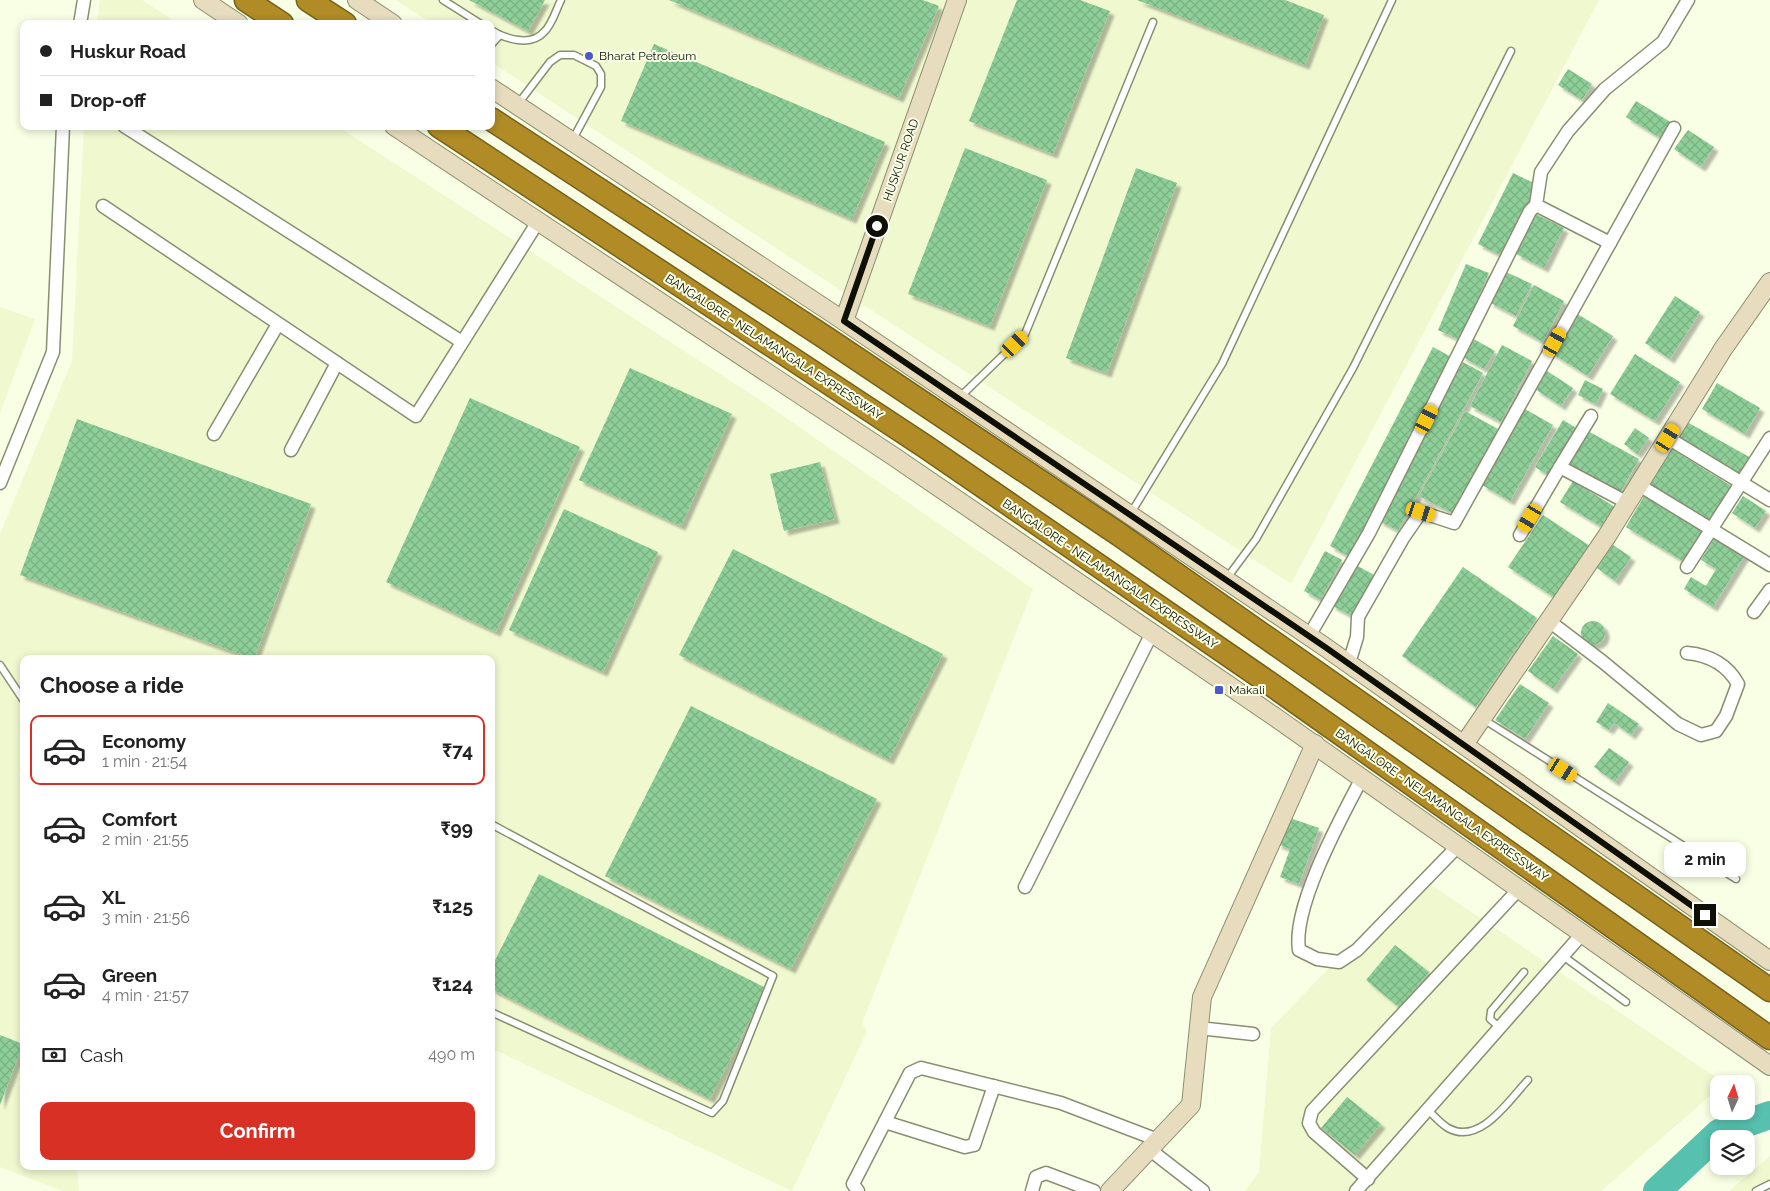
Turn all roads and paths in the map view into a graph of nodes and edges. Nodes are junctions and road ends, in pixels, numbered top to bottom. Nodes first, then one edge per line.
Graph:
1 (84, 0) edge
2 (203, 0) edge
3 (246, 0) edge
4 (308, 0) edge
5 (357, 0) edge
6 (443, 0) edge
7 (561, 0) edge
8 (957, 0) edge
9 (1392, 0) edge
10 (1688, 0) edge
11 (81, 20) edge
12 (230, 20) edge
13 (276, 20) edge
14 (339, 20) edge
15 (387, 20) edge
16 (475, 20) edge
17 (1153, 22) dead end
18 (495, 32) edge
19 (500, 35) junction
20 (495, 41) edge
21 (1511, 51) dead end
22 (495, 91) edge
23 (517, 105) junction
24 (495, 122) edge
25 (1674, 128) dead end
26 (63, 130) edge
27 (130, 130) edge
28 (400, 130) edge
29 (444, 130) edge
30 (572, 141) junction
31 (1536, 205) junction
32 (103, 206) dead end
33 (539, 220) junction
34 (1610, 243) junction
35 (1770, 282) edge
36 (844, 321) junction
37 (278, 324) junction
38 (462, 342) junction
39 (337, 363) junction
40 (960, 398) junction
41 (1591, 416) dead end
42 (214, 434) dead end
43 (1668, 438) junction
44 (1770, 438) edge
45 (291, 450) dead end
46 (1560, 467) junction
47 (0, 483) edge
48 (1742, 483) junction
49 (1639, 485) junction
50 (1770, 500) edge
51 (1628, 503) junction
52 (1130, 514) junction
53 (1712, 530) junction
54 (1520, 535) dead end
55 (1770, 566) edge
56 (1687, 567) dead end
57 (1226, 579) junction
58 (1770, 590) edge
59 (1754, 612) dead end
60 (1549, 621) junction
61 (1152, 633) junction
62 (1309, 636) junction
63 (1687, 653) dead end
64 (1349, 663) junction
65 (0, 665) edge
66 (20, 695) edge
67 (1482, 719) junction
68 (1315, 744) junction
69 (1465, 744) junction
70 (1362, 778) junction
71 (495, 826) edge
72 (1458, 846) junction
73 (1736, 879) dead end
74 (1025, 887) dead end
75 (1519, 889) junction
76 (1582, 934) junction
77 (1563, 956) junction
78 (1770, 961) edge
79 (1524, 972) dead end
80 (1770, 990) edge
81 (1626, 1002) dead end
82 (495, 1014) edge
83 (1199, 1028) junction
84 (1500, 1028) junction
85 (1253, 1034) dead end
86 (1770, 1038) edge
87 (1770, 1066) edge
88 (1528, 1080) dead end
89 (994, 1086) junction
90 (1428, 1110) junction
91 (885, 1122) junction
92 (1154, 1144) junction
93 (1368, 1179) junction
94 (1770, 1184) edge
95 (858, 1191) edge
96 (1032, 1191) edge
97 (1094, 1191) edge
98 (1110, 1191) edge
99 (1202, 1191) edge
100 (1356, 1191) edge
101 (1756, 1191) edge

1 - 11 street
2 - 12 street
3 - 13 highway
4 - 14 highway
5 - 15 street
6 - 16 lane
7 - 19 lane
8 - 36 street, HUSKUR ROAD
9 - 52 lane
10 - 31 street
17 - 40 lane
18 - 19 lane
19 - 20 lane
21 - 57 lane
22 - 23 street
23 - 30 street
23 - 30 lane
24 - 80 highway
25 - 34 street
26 - 47 street
27 - 38 street
28 - 33 street
29 - 86 highway, BANGALORE - NELAMANGALA EXPRESSWAY
30 - 36 street
31 - 34 street
31 - 62 street
32 - 37 street
33 - 38 street
33 - 61 street
34 - 64 street
35 - 43 street
36 - 40 street
37 - 39 street
37 - 42 street
38 - 39 street
39 - 45 street
40 - 52 street
41 - 46 street
43 - 48 street
43 - 49 street
44 - 48 street
46 - 51 street
46 - 54 street
48 - 50 street
48 - 53 street
49 - 51 street
49 - 53 street
51 - 60 street
52 - 57 street
53 - 55 street
53 - 56 street
57 - 62 street
58 - 59 street
60 - 63 street
60 - 67 street
61 - 68 street
61 - 74 street
62 - 64 street
64 - 69 street
65 - 66 lane
67 - 69 street
67 - 73 lane
68 - 70 street
68 - 83 street
69 - 78 street
70 - 72 street
70 - 72 street
71 - 82 lane
72 - 75 street
75 - 76 street
75 - 93 street
76 - 77 street
76 - 87 street
77 - 81 lane
77 - 84 street
79 - 84 lane
83 - 85 street
83 - 92 street
84 - 90 street
88 - 90 lane
89 - 91 street
89 - 91 street
89 - 92 street
90 - 93 street
91 - 95 street
92 - 98 street
92 - 99 street
93 - 100 street
94 - 101 lane
96 - 97 street

